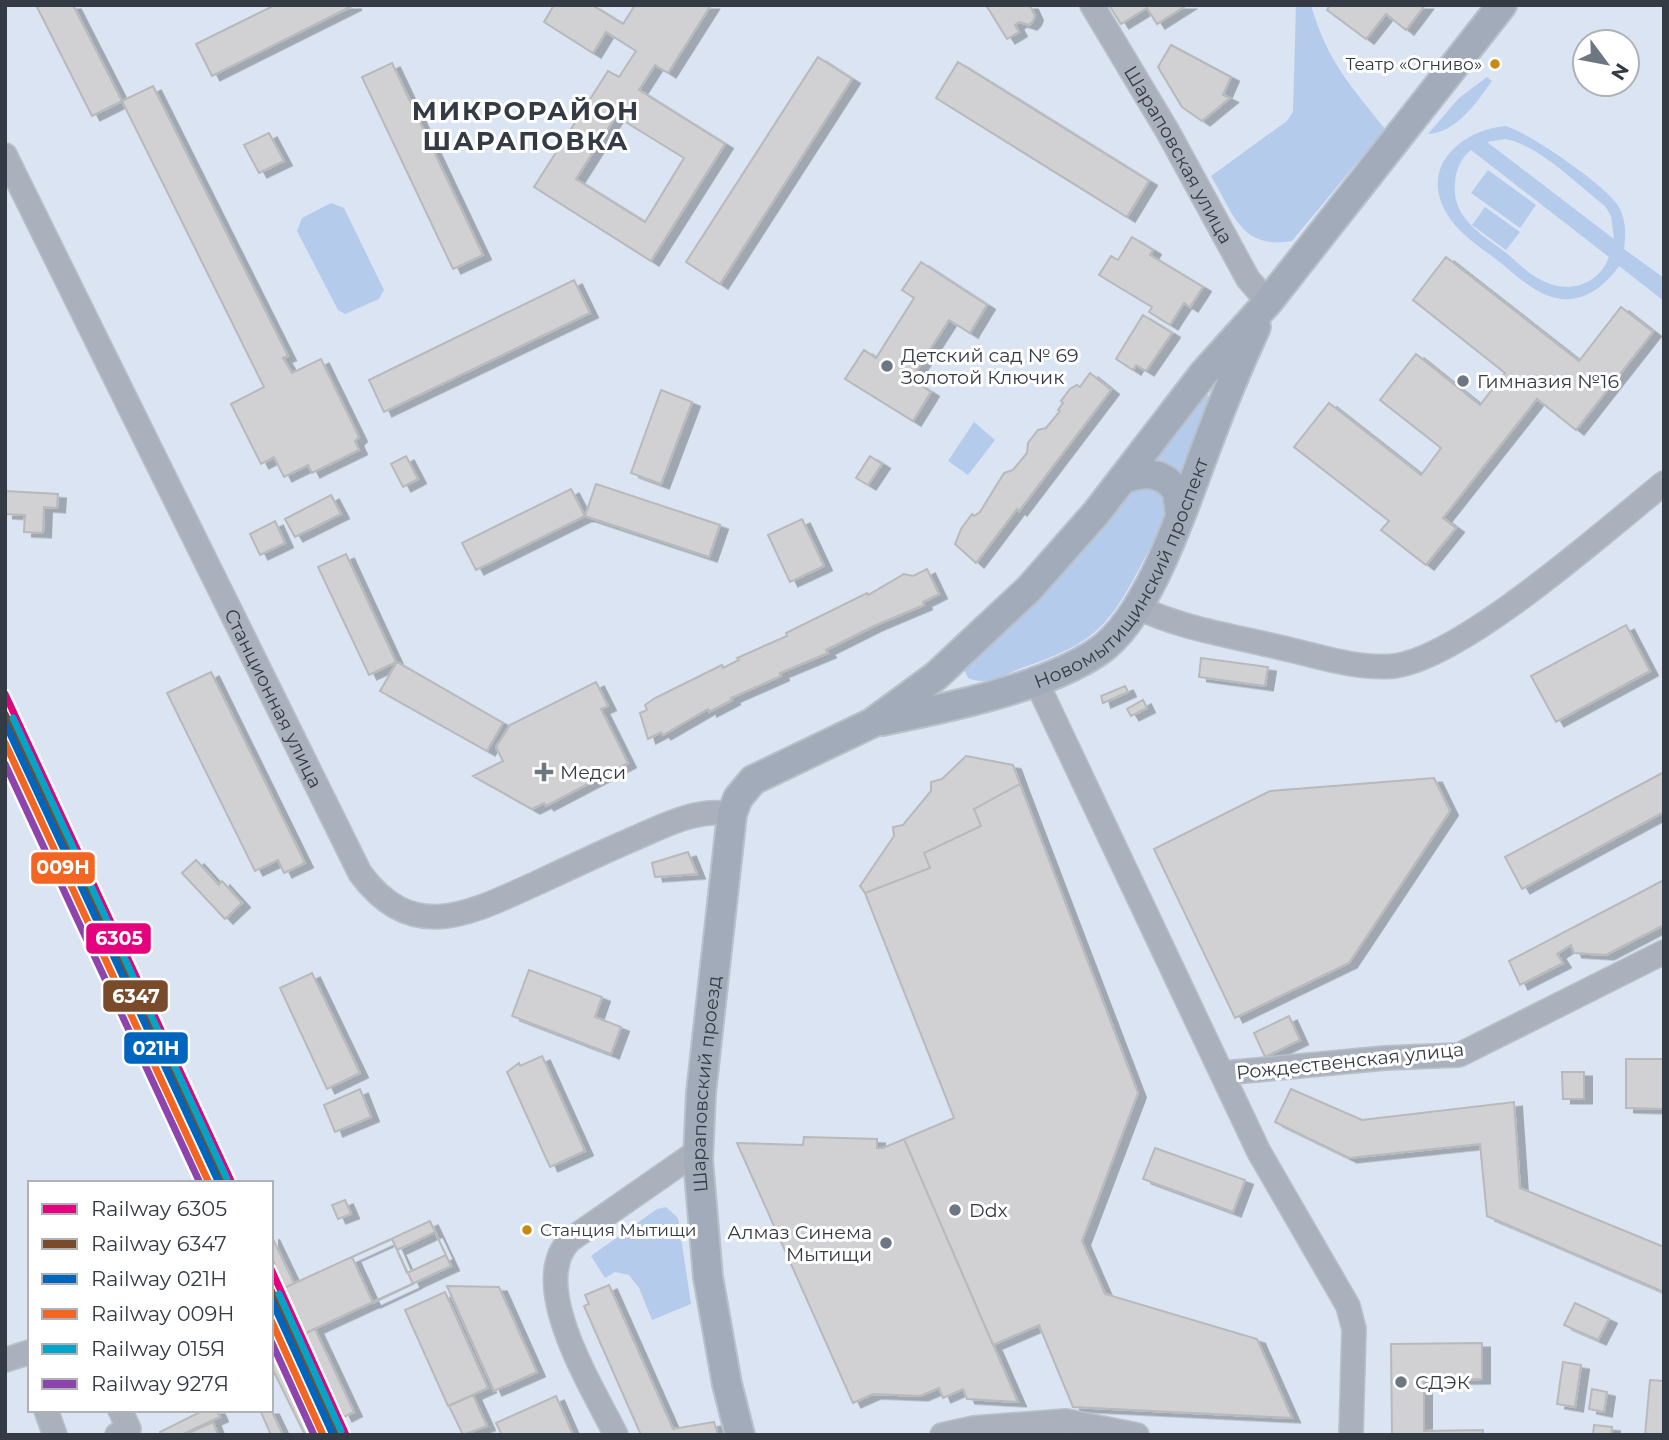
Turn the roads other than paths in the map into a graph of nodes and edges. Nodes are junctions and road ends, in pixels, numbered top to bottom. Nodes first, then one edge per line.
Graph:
1 (1091, 5) edge
2 (1503, 5) edge
3 (5, 155) edge
4 (1268, 302) junction
5 (1122, 480) junction
6 (1664, 483) edge
7 (1180, 515) junction
8 (1137, 607) junction
9 (956, 658) junction
10 (1035, 680) junction
11 (992, 695) junction
12 (872, 723) junction
13 (732, 814) junction
14 (1664, 953) edge
15 (1224, 1073) junction
16 (698, 1151) junction
17 (47, 1412) edge
18 (121, 1412) edge
19 (1066, 1428) edge
20 (55, 1435) edge
21 (117, 1435) edge
22 (616, 1435) edge
23 (740, 1435) edge
24 (942, 1435) edge
25 (1137, 1435) edge
26 (1351, 1435) edge

1 - 4 street, Шараповская улица
2 - 4 main road, Новомытищинский проспект
3 - 13 street, Станционная улица
4 - 5 main road, Новомытищинский проспект
4 - 7 main road, Новомытищинский проспект
5 - 7 main road
5 - 9 main road, Новомытищинский проспект
6 - 8 street
7 - 8 main road, Новомытищинский проспект
8 - 10 main road, Новомытищинский проспект
9 - 11 main road
9 - 12 main road, Новомытищинский проспект
10 - 11 main road, Новомытищинский проспект
10 - 15 street
11 - 12 main road, Новомытищинский проспект
12 - 13 main road, Новомытищинский проспект
13 - 16 main road, Шараповский проезд
14 - 15 street, Рождественская улица
15 - 26 street
16 - 22 street
16 - 23 main road, Шараповский проезд
17 - 20 street
18 - 21 street
19 - 24 street
19 - 25 street

